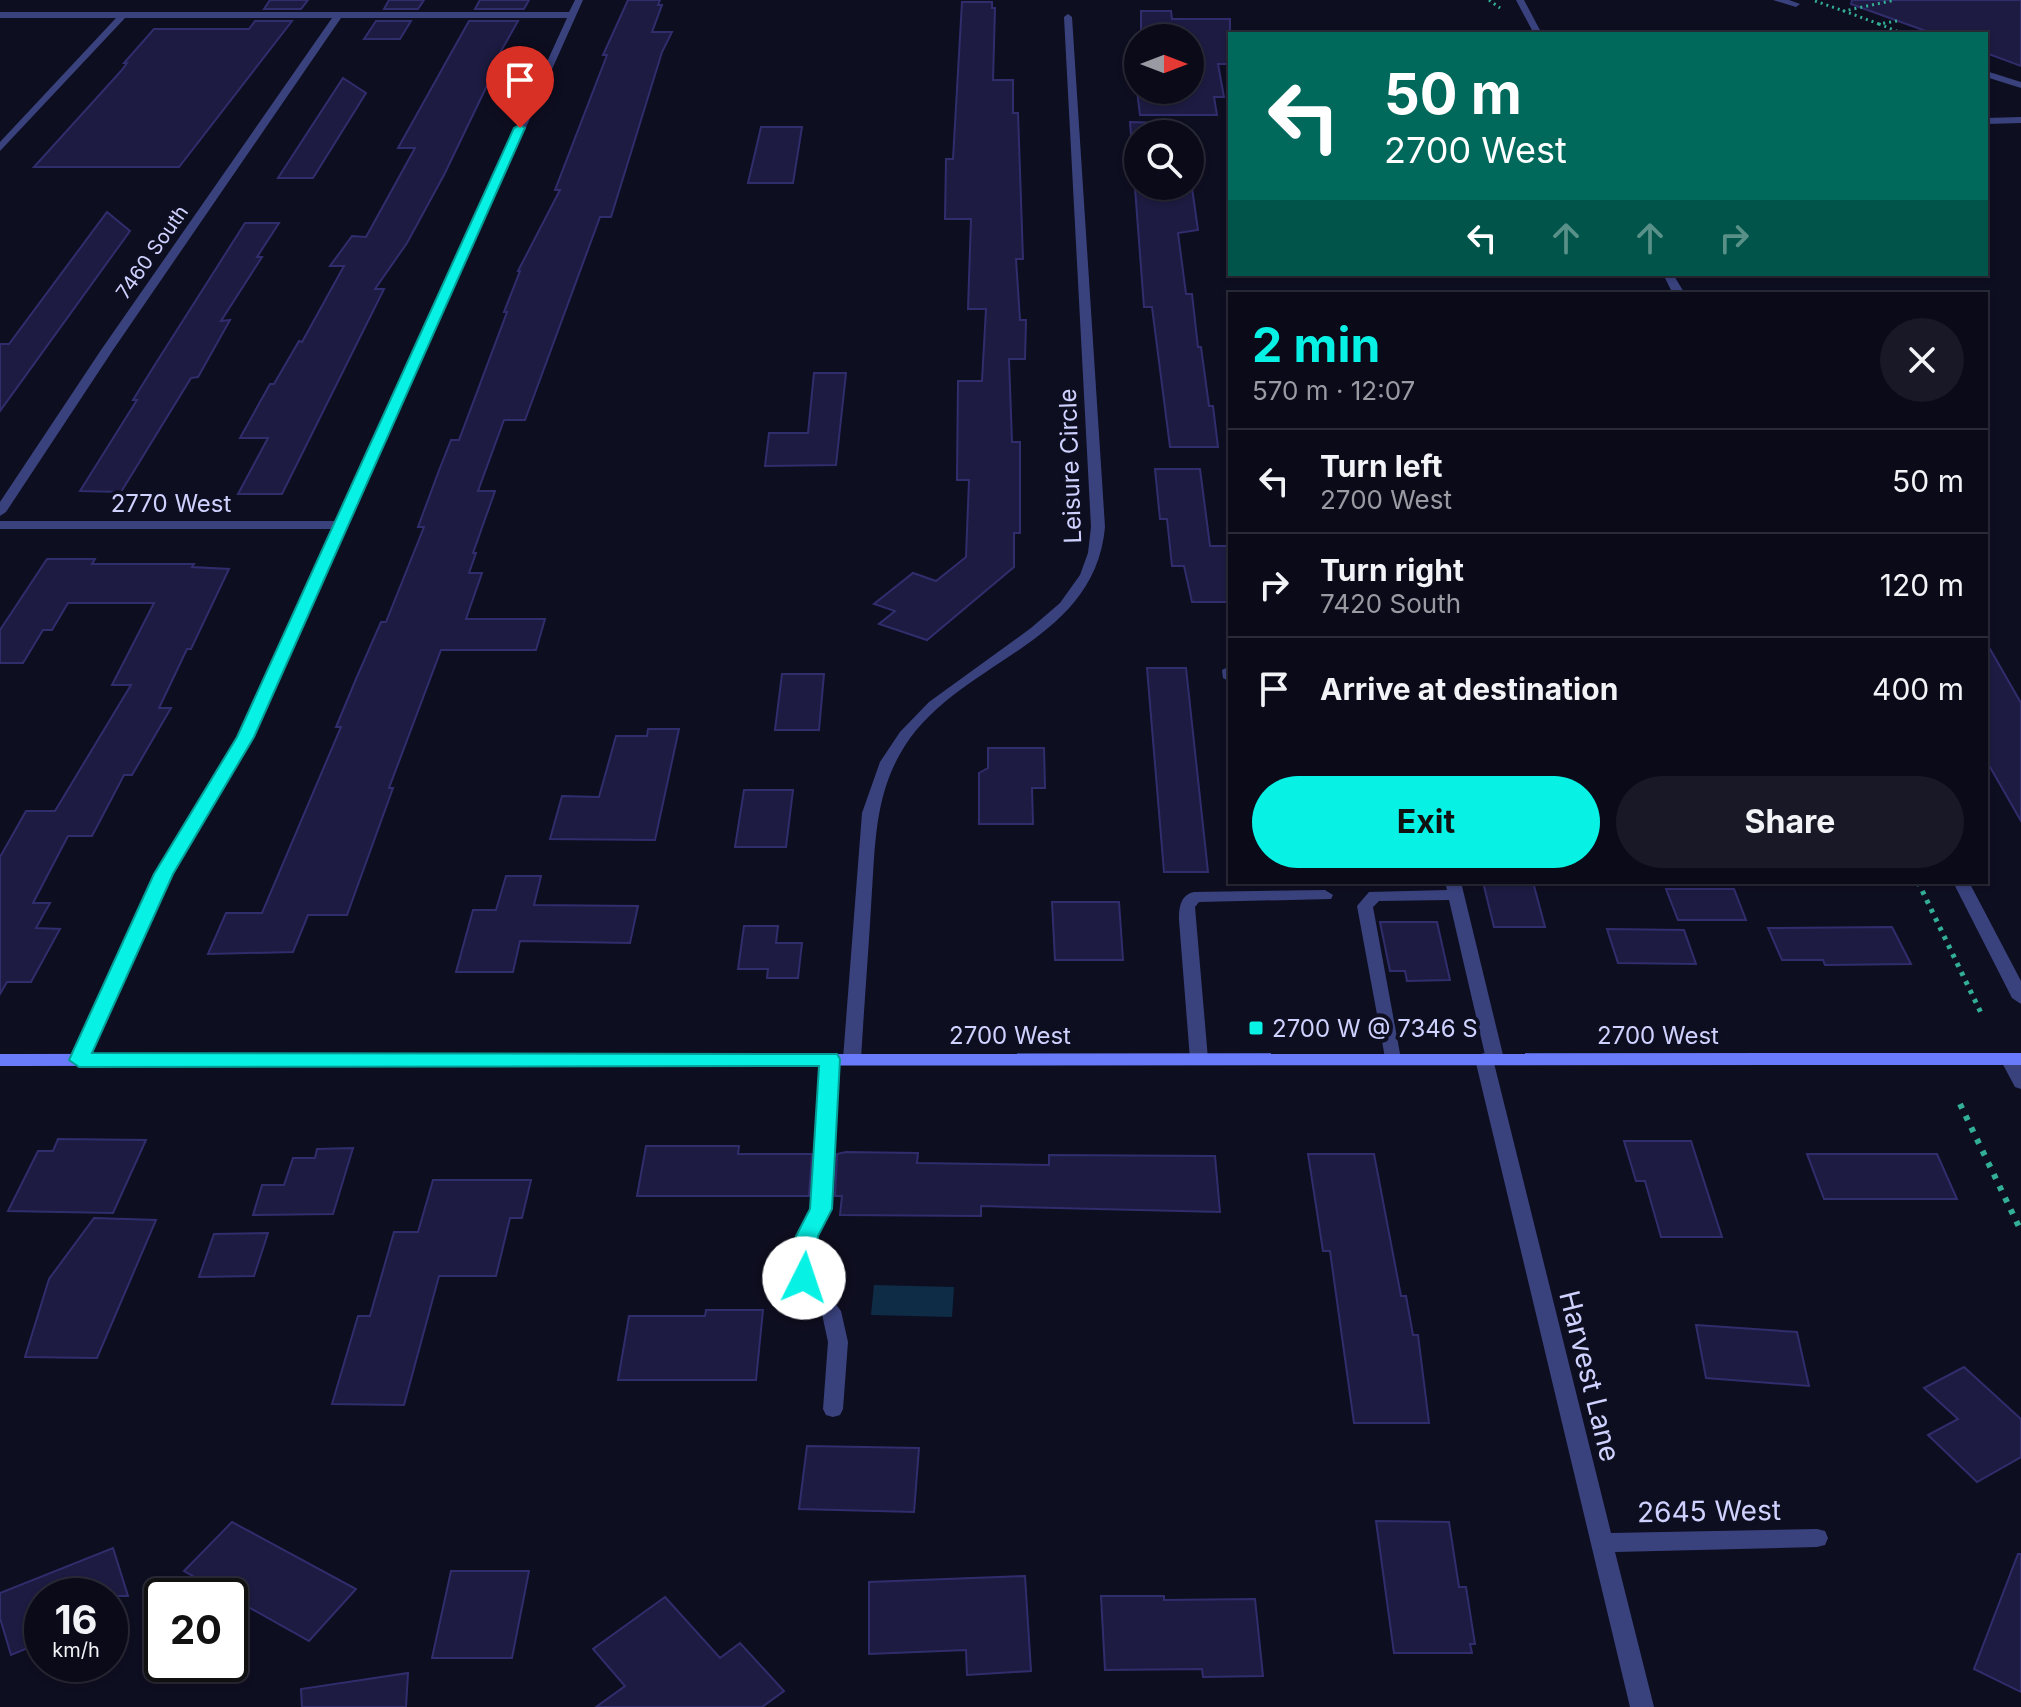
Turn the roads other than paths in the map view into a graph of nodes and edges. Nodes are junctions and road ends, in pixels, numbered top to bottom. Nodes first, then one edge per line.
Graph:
1 (579, 0) edge
2 (1520, 0) edge
3 (1777, 0) edge
4 (1796, 4) dead end
5 (0, 15) edge
6 (123, 15) junction
7 (338, 15) junction
8 (572, 15) junction
9 (1068, 17) dead end
10 (1537, 32) edge
11 (1988, 75) edge
12 (2021, 85) edge
13 (2021, 120) edge
14 (1988, 121) edge
15 (0, 148) edge
16 (0, 512) edge
17 (0, 525) edge
18 (342, 525) junction
19 (1962, 884) edge
20 (1454, 888) edge
21 (1258, 889) edge
22 (1325, 895) dead end
23 (2021, 998) edge
24 (830, 1059) junction
25 (852, 1059) junction
26 (1199, 1059) junction
27 (1392, 1059) junction
28 (1489, 1059) junction
29 (2015, 1059) edge
30 (0, 1060) edge
31 (79, 1060) junction
32 (2021, 1083) edge
33 (833, 1409) dead end
34 (1817, 1538) dead end
35 (1602, 1543) junction
36 (1642, 1707) edge

1 - 8 street
2 - 10 street
3 - 4 street
5 - 6 street
6 - 7 street
6 - 15 street
7 - 8 street
7 - 16 street, 7460 South
8 - 18 street
9 - 25 street, Leisure Circle
11 - 12 street
13 - 14 street
17 - 18 street, 2770 West
18 - 31 street
19 - 23 street
20 - 27 street
20 - 28 street, Harvest Lane
21 - 22 street
21 - 26 street
24 - 25 main road, 2700 West
24 - 31 main road, 2700 West
24 - 33 street
25 - 26 main road, 2700 West
26 - 27 main road, 2700 West
27 - 28 main road, 2700 West
28 - 29 main road, 2700 West
28 - 35 street, Harvest Lane
29 - 32 street
30 - 31 main road, 2700 West
34 - 35 street, 2645 West
35 - 36 street, Harvest Lane

